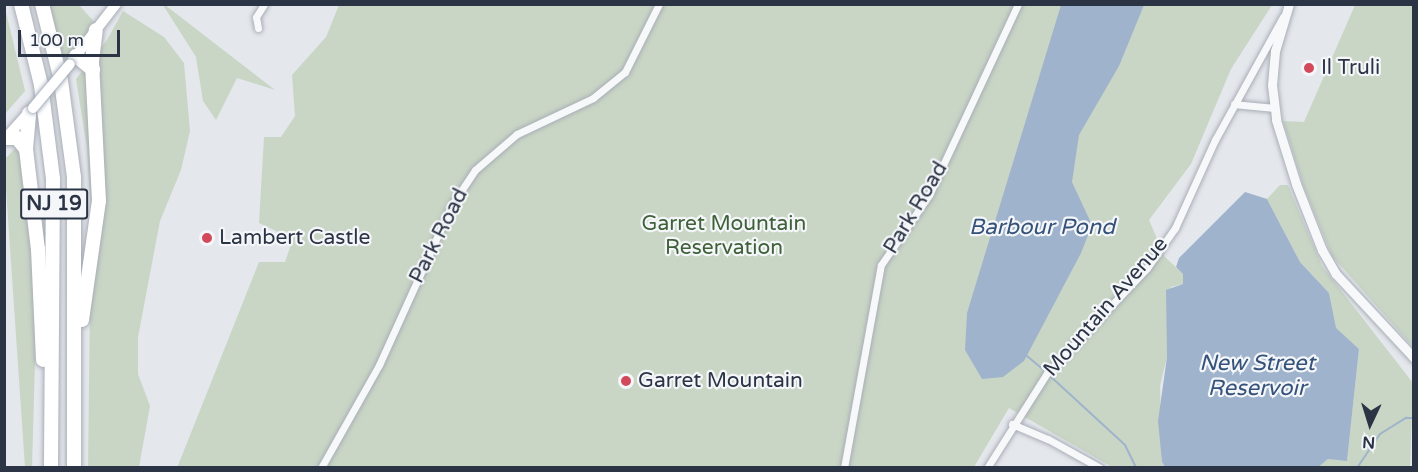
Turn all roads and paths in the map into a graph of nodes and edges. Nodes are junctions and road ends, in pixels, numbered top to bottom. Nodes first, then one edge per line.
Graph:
1 (21, 4) edge
2 (42, 4) edge
3 (116, 4) edge
4 (264, 4) edge
5 (658, 4) edge
6 (1018, 4) edge
7 (1289, 4) edge
8 (1284, 15) junction
9 (258, 28) dead end
10 (96, 30) junction
11 (73, 60) junction
12 (93, 70) junction
13 (1234, 104) junction
14 (1274, 108) junction
15 (31, 110) junction
16 (5, 139) edge
17 (26, 149) junction
18 (76, 356) junction
19 (1413, 358) edge
20 (52, 406) junction
21 (1012, 424) junction
22 (847, 460) junction
23 (51, 468) edge
24 (74, 468) edge
25 (321, 468) edge
26 (844, 468) edge
27 (852, 468) edge
28 (987, 468) edge
29 (1100, 468) edge

1 - 20 highway, NJ 19
2 - 18 highway, NJ 19
3 - 10 main road
4 - 9 street
5 - 25 street, Park Road
6 - 22 street, Park Road
7 - 8 street
8 - 13 street, Mountain Avenue
8 - 14 street
10 - 11 main road
10 - 12 highway
11 - 12 highway
11 - 15 main road, bridge
12 - 18 highway
13 - 14 street
13 - 21 street, Mountain Avenue
14 - 19 street
15 - 16 main road
15 - 17 highway
16 - 17 highway
17 - 20 highway
18 - 24 highway, NJ 19
20 - 23 highway, NJ 19
21 - 28 street, Mountain Avenue
21 - 29 street
22 - 26 street, Park Road
22 - 27 street

